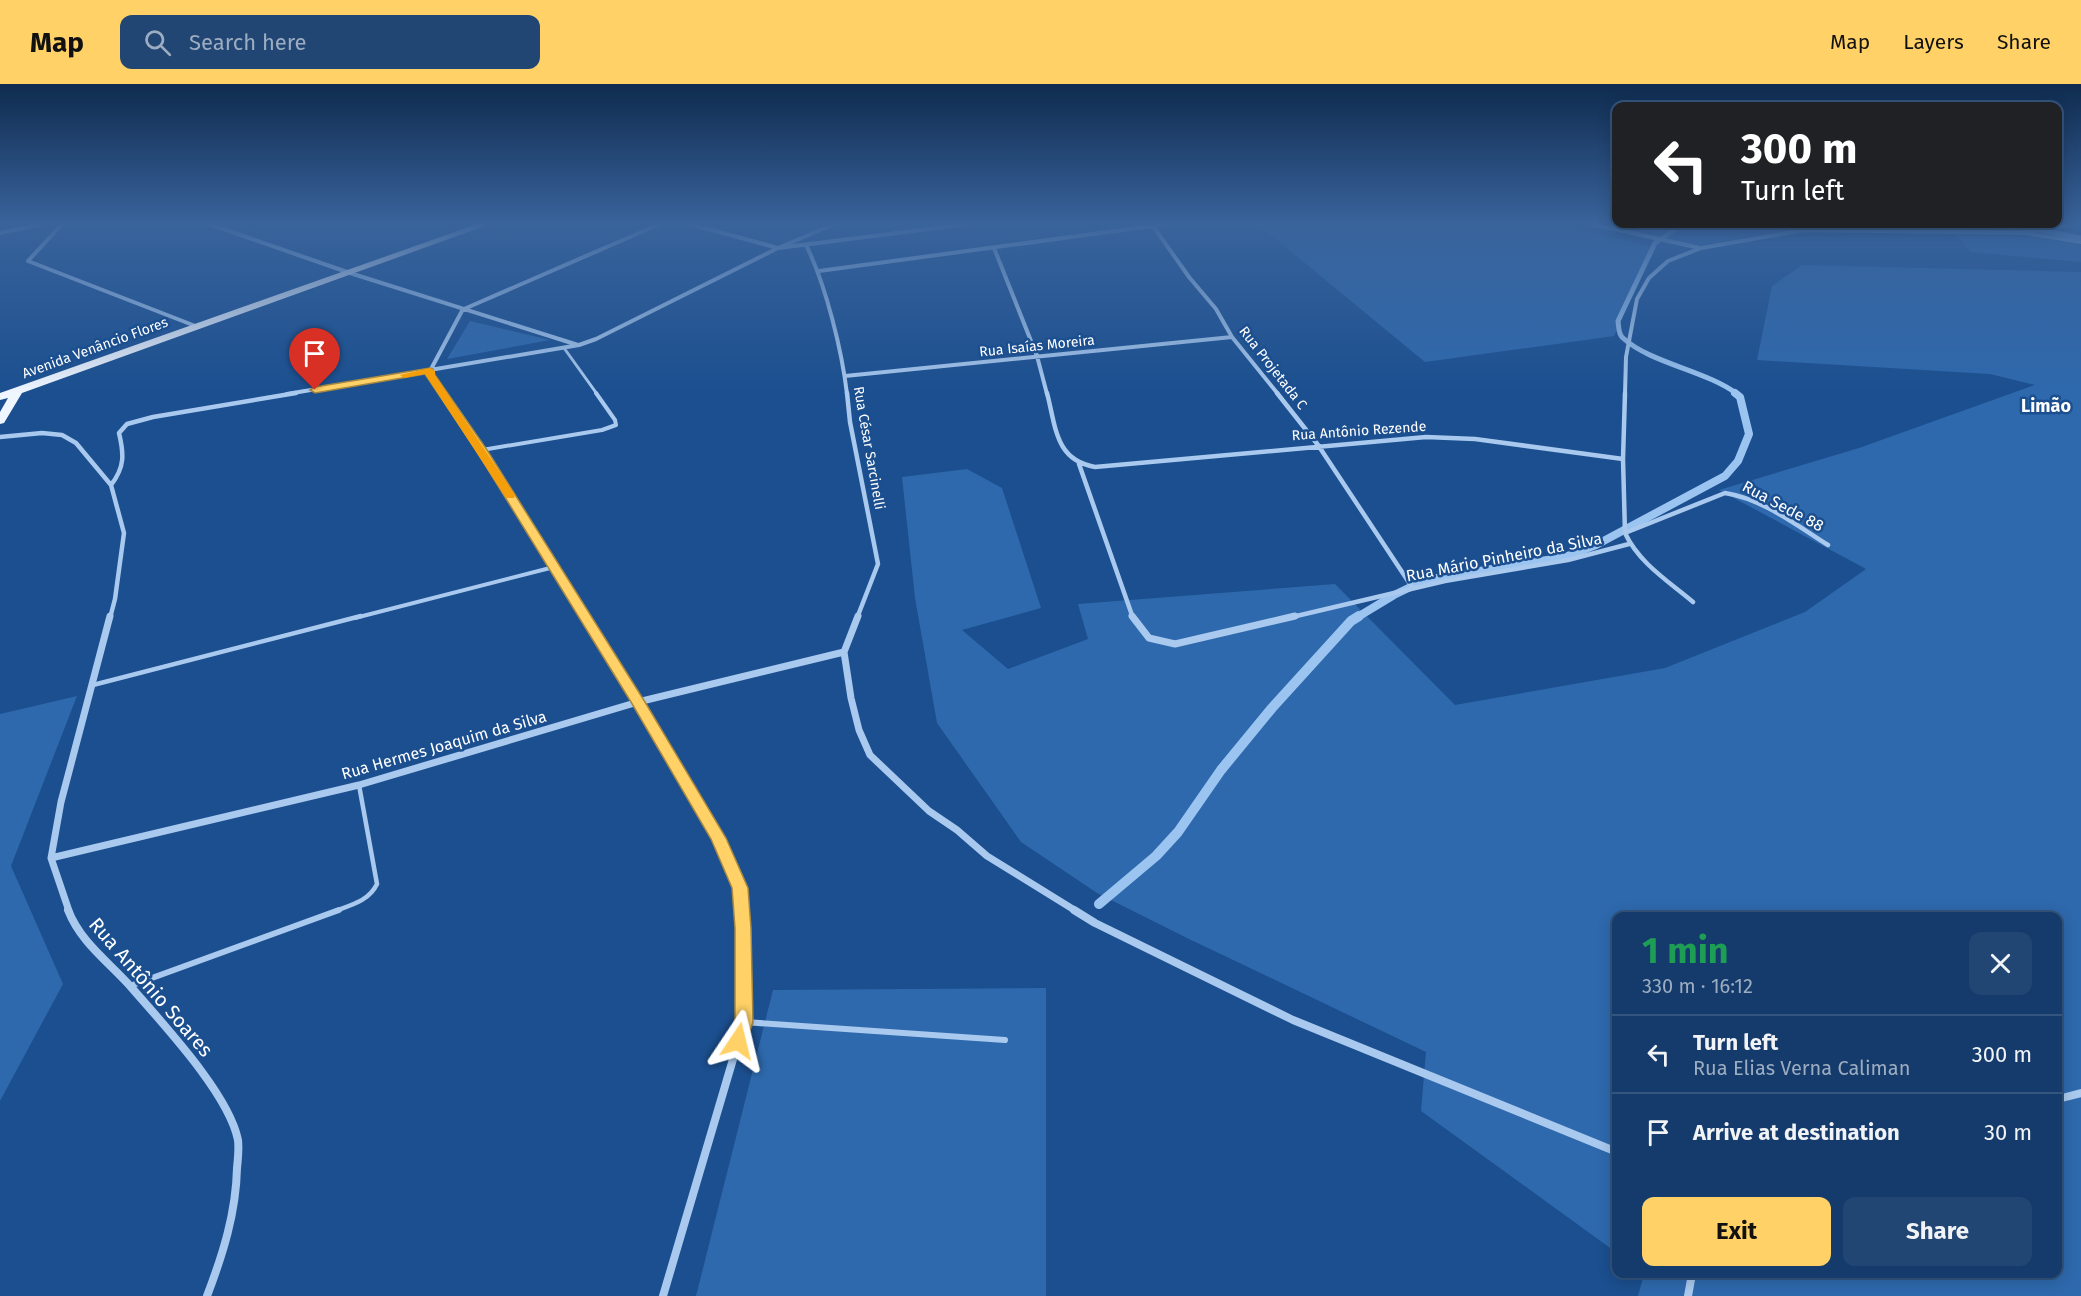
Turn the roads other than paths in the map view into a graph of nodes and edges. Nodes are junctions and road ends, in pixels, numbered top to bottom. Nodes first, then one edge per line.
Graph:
1 (76, 280) edge
2 (332, 280) edge
3 (371, 280) edge
4 (531, 280) edge
5 (715, 280) edge
6 (821, 280) edge
7 (1006, 280) edge
8 (1190, 280) edge
9 (1648, 280) edge
10 (463, 309) junction
11 (198, 327) junction
12 (1232, 337) junction
13 (579, 345) junction
14 (564, 348) junction
15 (1036, 356) junction
16 (430, 371) junction
17 (845, 376) junction
18 (17, 392) junction
19 (0, 397) edge
20 (0, 421) edge
21 (0, 437) edge
22 (1318, 445) junction
23 (482, 450) junction
24 (1623, 459) junction
25 (1079, 464) junction
26 (111, 485) junction
27 (1625, 533) junction
28 (1629, 544) junction
29 (1828, 545) dead end
30 (554, 567) junction
31 (1412, 587) junction
32 (1693, 602) dead end
33 (844, 652) junction
34 (93, 685) junction
35 (638, 702) junction
36 (359, 785) junction
37 (51, 858) junction
38 (130, 986) junction
39 (744, 1022) junction
40 (1005, 1040) dead end
41 (2081, 1093) edge
42 (2062, 1098) edge
43 (1612, 1150) edge
44 (1691, 1278) edge
45 (207, 1296) edge
46 (663, 1296) edge
47 (1688, 1296) edge

1 - 11 street
2 - 11 main road, Avenida Venâncio Flores
3 - 10 street
4 - 10 street
5 - 13 street
6 - 17 street, Rua César Sarcinelli
7 - 15 street
8 - 12 street, Rua Projetada C
9 - 24 street
10 - 13 street
10 - 16 street
11 - 18 main road, Avenida Venâncio Flores
12 - 15 street, Rua Isaías Moreira
12 - 22 street, Rua Projetada C
13 - 14 street
14 - 16 street
14 - 23 lane
15 - 17 street, Rua Isaías Moreira
15 - 25 street
16 - 23 street
16 - 26 street
17 - 33 street, Rua César Sarcinelli
18 - 19 main road, Avenida Venâncio Flores
18 - 20 main road, Avenida Venâncio Flores
21 - 26 street, Rua Antônio Soares
22 - 24 street, Rua Antônio Rezende
22 - 25 street, Rua Antônio Rezende
22 - 31 street, Rua Projetada C
23 - 30 street
24 - 27 street
25 - 31 street, Rua Mário Pinheiro da Silva
26 - 34 street, Rua Antônio Soares
27 - 28 street
27 - 29 street, Rua Sede 88
28 - 31 street, Rua Mário Pinheiro da Silva
28 - 32 street
30 - 34 lane
30 - 35 street
33 - 35 street, Rua Hermes Joaquim da Silva
33 - 43 street
34 - 37 street, Rua Antônio Soares
35 - 36 street, Rua Hermes Joaquim da Silva
35 - 39 street
36 - 37 street, Rua Hermes Joaquim da Silva
36 - 38 lane
37 - 38 street, Rua Antônio Soares
38 - 45 street, Rua Antônio Soares
39 - 40 lane
39 - 46 street
41 - 42 street
44 - 47 street

